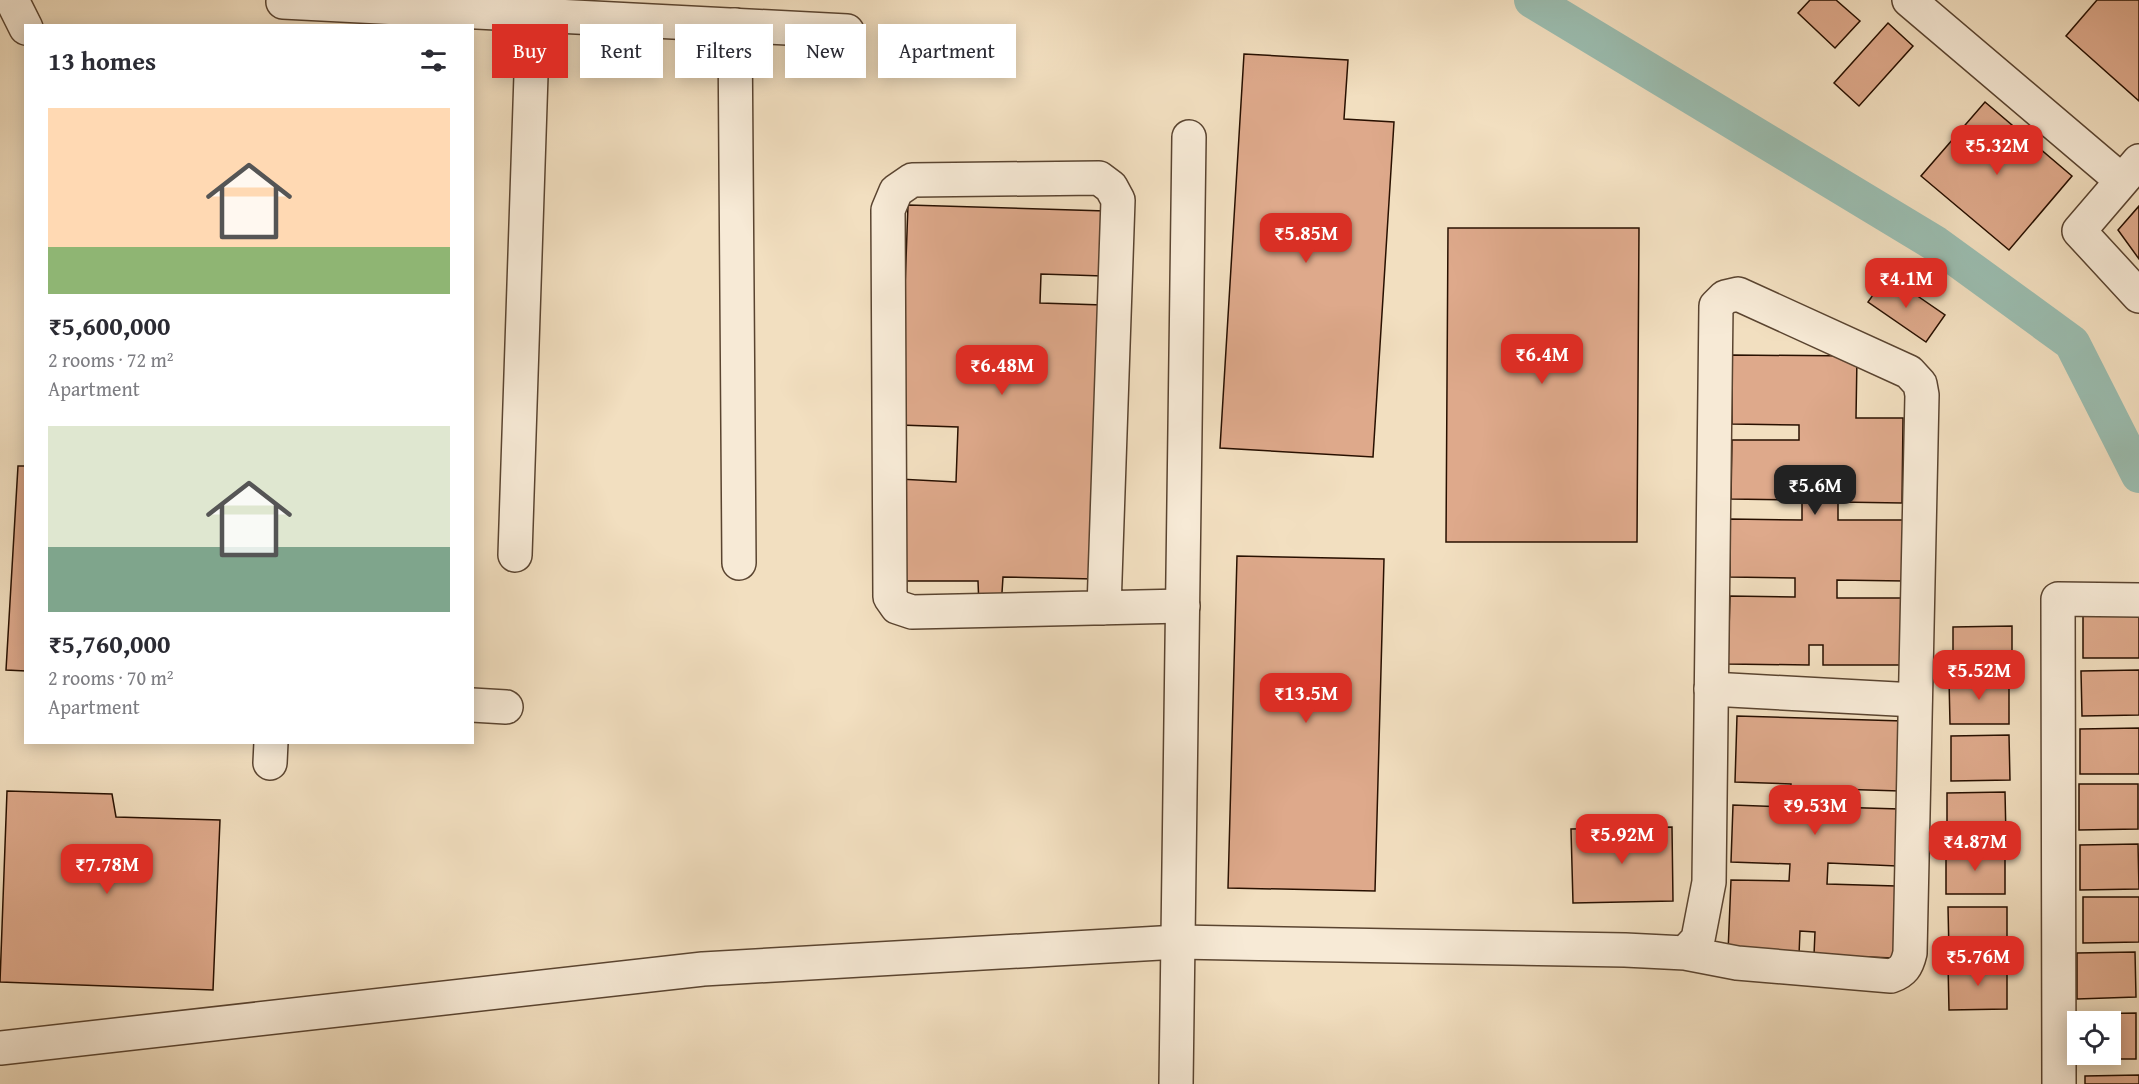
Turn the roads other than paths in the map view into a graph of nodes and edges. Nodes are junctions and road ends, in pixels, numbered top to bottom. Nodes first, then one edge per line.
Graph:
1 (12, 0) edge
2 (1909, 0) edge
3 (282, 9) edge
4 (533, 15) junction
5 (24, 24) edge
6 (715, 24) edge
7 (735, 78) edge
8 (1189, 137) dead end
9 (2130, 171) edge
10 (2139, 296) edge
11 (515, 555) dead end
12 (739, 563) dead end
13 (2139, 600) edge
14 (1183, 606) junction
15 (1104, 608) junction
16 (1711, 689) junction
17 (1915, 700) junction
18 (474, 705) edge
19 (506, 707) dead end
20 (1178, 942) junction
21 (1685, 953) junction
22 (0, 1048) edge
23 (1176, 1084) edge
24 (2059, 1084) edge

1 - 5 street
2 - 9 street
3 - 4 street
4 - 6 street
4 - 11 street
7 - 12 street
8 - 14 street
9 - 10 street
13 - 24 street
14 - 15 street
14 - 20 street
15 - 15 street
16 - 17 street
16 - 17 street
16 - 21 street
17 - 21 street
18 - 19 street
20 - 21 street
20 - 22 street
20 - 23 street

